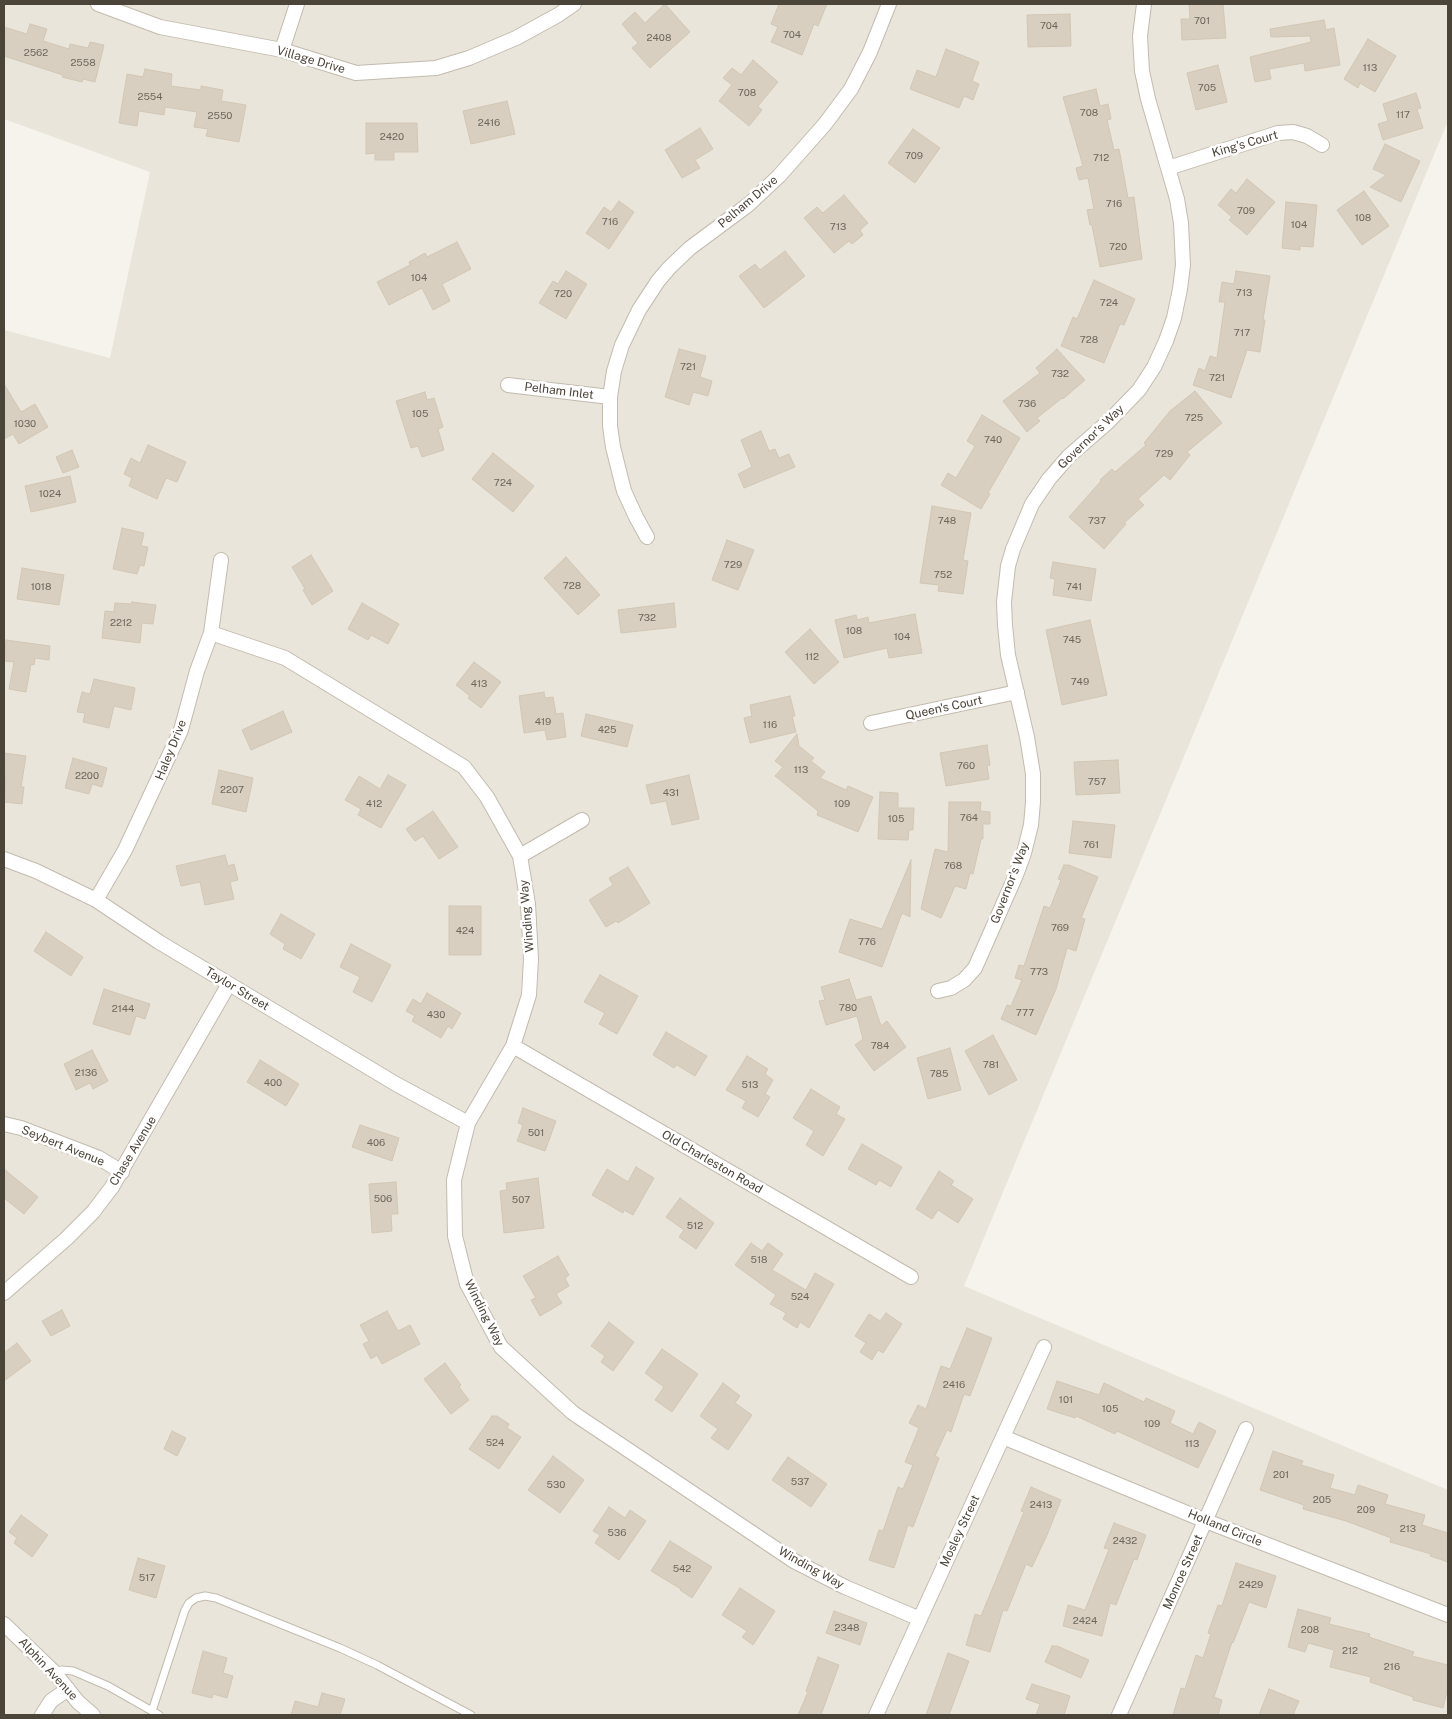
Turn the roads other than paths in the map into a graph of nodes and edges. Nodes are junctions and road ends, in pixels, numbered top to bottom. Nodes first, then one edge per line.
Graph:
1 (98, 4) edge
2 (297, 4) edge
3 (574, 4) edge
4 (889, 4) edge
5 (1144, 4) edge
6 (282, 50) junction
7 (1322, 145) dead end
8 (1168, 168) junction
9 (508, 385) dead end
10 (610, 397) junction
11 (647, 537) dead end
12 (221, 560) dead end
13 (211, 633) junction
14 (1017, 692) junction
15 (871, 723) dead end
16 (582, 820) dead end
17 (520, 856) junction
18 (4, 859) edge
19 (96, 900) junction
20 (230, 984) junction
21 (938, 991) dead end
22 (513, 1046) junction
23 (468, 1123) junction
24 (4, 1124) edge
25 (122, 1172) junction
26 (911, 1277) dead end
27 (4, 1292) edge
28 (1044, 1347) dead end
29 (1246, 1429) dead end
30 (1003, 1437) junction
31 (1206, 1521) junction
32 (1448, 1615) edge
33 (920, 1619) junction
34 (4, 1624) edge
35 (54, 1672) junction
36 (68, 1689) junction
37 (155, 1713) edge
38 (42, 1715) edge
39 (93, 1715) edge
40 (471, 1715) edge
41 (876, 1715) edge
42 (1119, 1715) edge

1 - 6 street, Village Drive
2 - 6 street
3 - 6 street, Village Drive
4 - 10 street, Pelham Drive
5 - 8 street, Governor's Way
7 - 8 street, King's Court
8 - 14 street, Governor's Way
9 - 10 street, Pelham Inlet
10 - 11 street, Pelham Drive
12 - 13 street, Haley Drive
13 - 17 street, Winding Way
13 - 19 street, Haley Drive
14 - 15 street, Queen's Court
14 - 21 street, Governor's Way
16 - 17 street
17 - 22 street, Winding Way
18 - 19 street, Taylor Street
19 - 20 street, Taylor Street
20 - 23 street, Taylor Street
20 - 25 street, Chase Avenue
22 - 23 street, Winding Way
22 - 26 street, Old Charleston Road
23 - 33 street, Winding Way
24 - 25 street, Seybert Avenue
25 - 27 street, Chase Avenue
28 - 30 street, Mosley Street
29 - 31 street, Monroe Street
30 - 31 street, Holland Circle
30 - 33 street, Mosley Street
31 - 32 street, Holland Circle
31 - 42 street, Monroe Street
33 - 41 street, Mosley Street
34 - 35 street, Alphin Avenue
35 - 36 street, Alphin Avenue
35 - 37 lane
36 - 38 street
36 - 39 street, Alphin Avenue
37 - 40 lane

